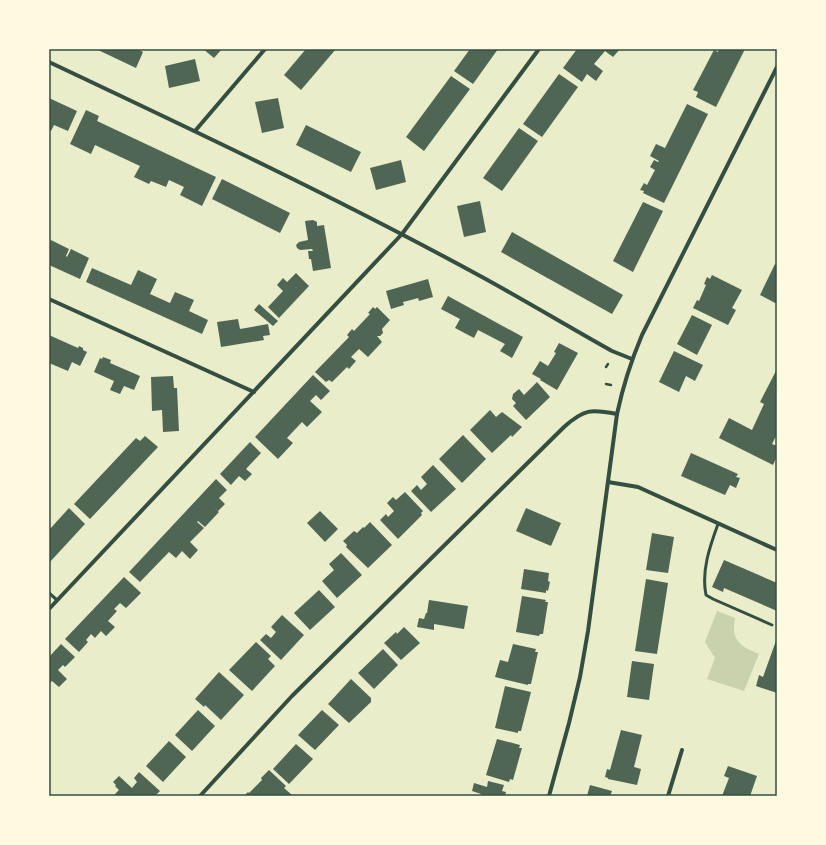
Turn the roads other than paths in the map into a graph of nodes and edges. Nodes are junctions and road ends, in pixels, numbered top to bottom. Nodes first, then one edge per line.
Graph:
1 (265, 49) edge
2 (539, 49) edge
3 (49, 62) edge
4 (777, 67) edge
5 (195, 131) junction
6 (402, 234) junction
7 (49, 299) edge
8 (632, 359) junction
9 (254, 392) junction
10 (617, 414) junction
11 (608, 482) junction
12 (718, 524) junction
13 (777, 550) edge
14 (49, 593) edge
15 (57, 600) junction
16 (49, 609) edge
17 (772, 626) dead end
18 (682, 750) dead end
19 (200, 796) edge
20 (549, 796) edge
21 (668, 796) edge

1 - 5 street
2 - 6 street
3 - 5 street
4 - 8 street
5 - 6 street
6 - 8 street
6 - 9 street
7 - 9 street
8 - 10 street
9 - 15 street
10 - 11 street
10 - 19 street
11 - 12 street
11 - 20 street
12 - 13 street
12 - 17 lane
14 - 15 lane
15 - 16 street
18 - 21 street

